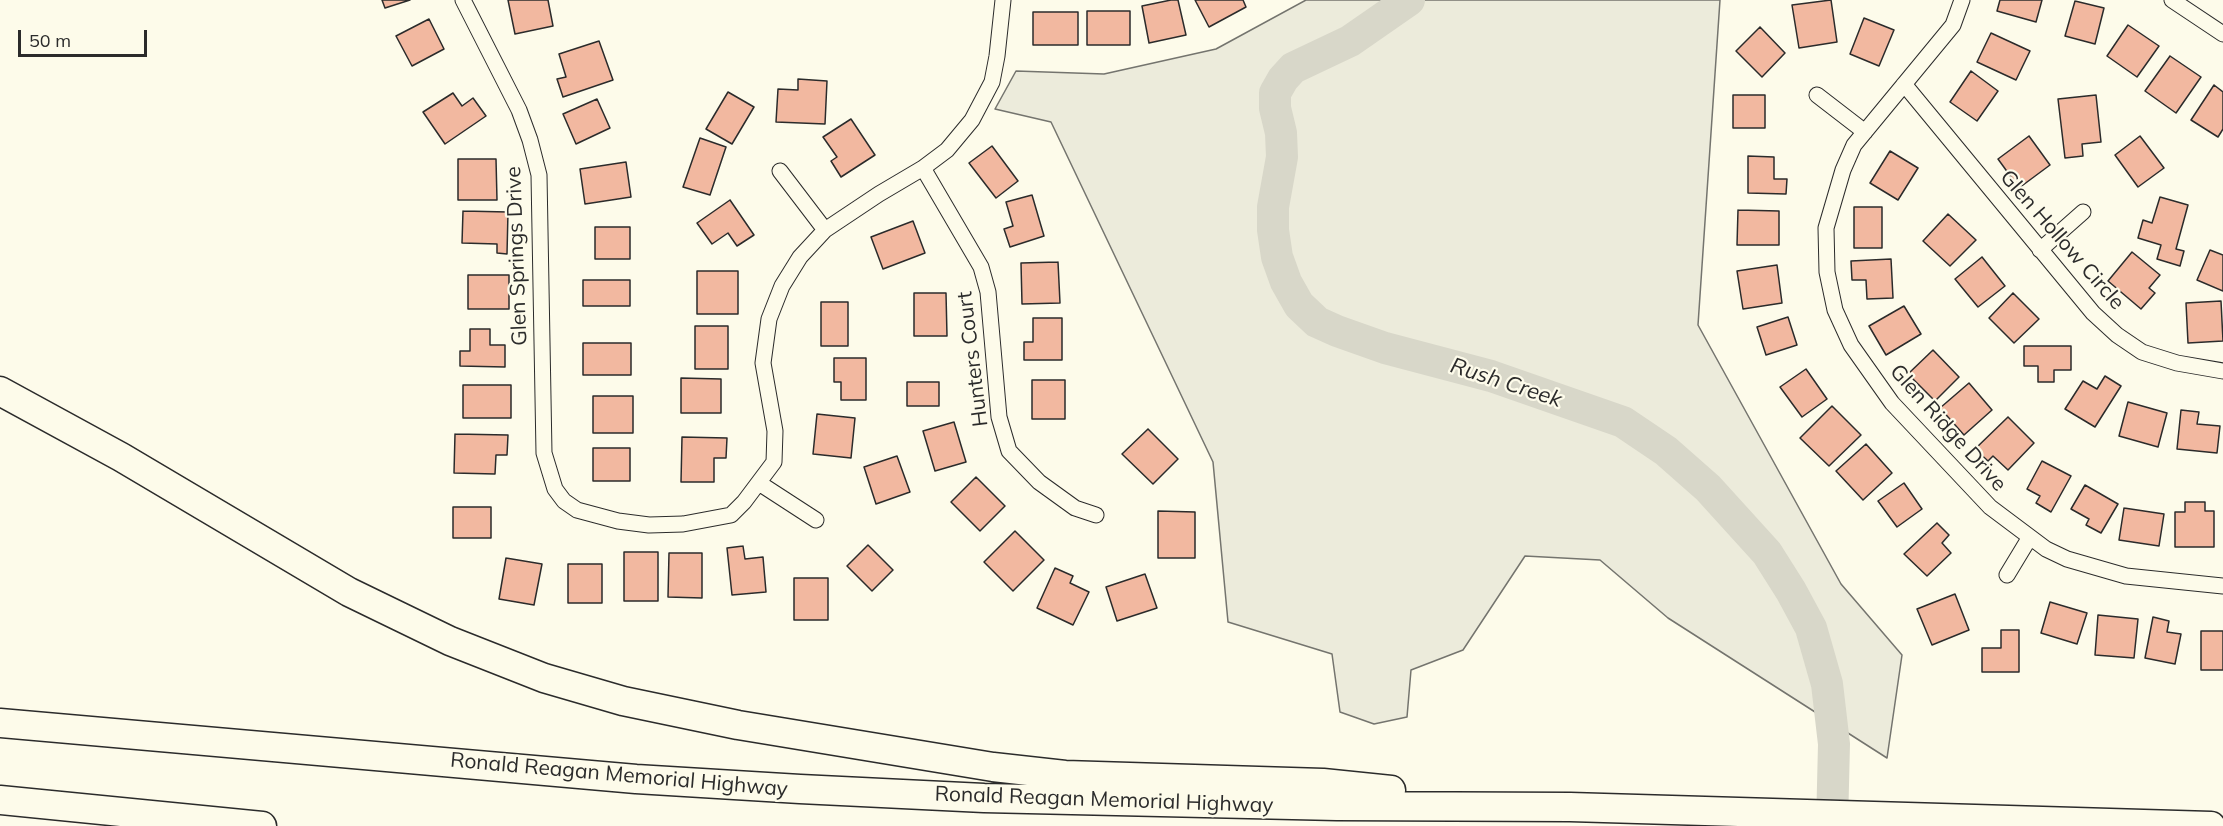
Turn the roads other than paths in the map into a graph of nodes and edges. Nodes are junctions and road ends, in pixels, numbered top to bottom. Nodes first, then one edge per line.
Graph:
1 (463, 0) edge
2 (1003, 0) edge
3 (1962, 0) edge
4 (2172, 0) edge
5 (2223, 34) edge
6 (1904, 84) junction
7 (1817, 94) dead end
8 (1865, 132) junction
9 (923, 168) junction
10 (780, 171) dead end
11 (2083, 212) dead end
12 (825, 230) junction
13 (2040, 250) junction
14 (2223, 371) edge
15 (0, 391) edge
16 (759, 483) junction
17 (1096, 515) dead end
18 (816, 520) dead end
19 (2030, 537) junction
20 (2007, 575) dead end
21 (2223, 586) edge
22 (0, 723) edge
23 (0, 800) edge
24 (1570, 807) junction
25 (2223, 807) edge
26 (1992, 819) junction
27 (262, 826) edge
28 (2211, 826) edge

1 - 16 street, Glen Springs Drive
2 - 9 street
3 - 6 street, Glen Ridge Drive
4 - 5 street
6 - 8 street, Glen Ridge Drive
6 - 13 street, Glen Hollow Circle
7 - 8 street
8 - 19 street, Glen Ridge Drive
9 - 12 street
9 - 17 street, Hunters Court
10 - 12 street
11 - 13 street
12 - 16 street
13 - 14 street, Glen Hollow Circle
15 - 24 highway
16 - 18 street
19 - 20 street
19 - 21 street, Glen Ridge Drive
22 - 24 highway, Ronald Reagan Memorial Highway
23 - 27 highway
24 - 26 highway, Ronald Reagan Memorial Highway
25 - 26 highway
26 - 28 highway, Ronald Reagan Memorial Highway

